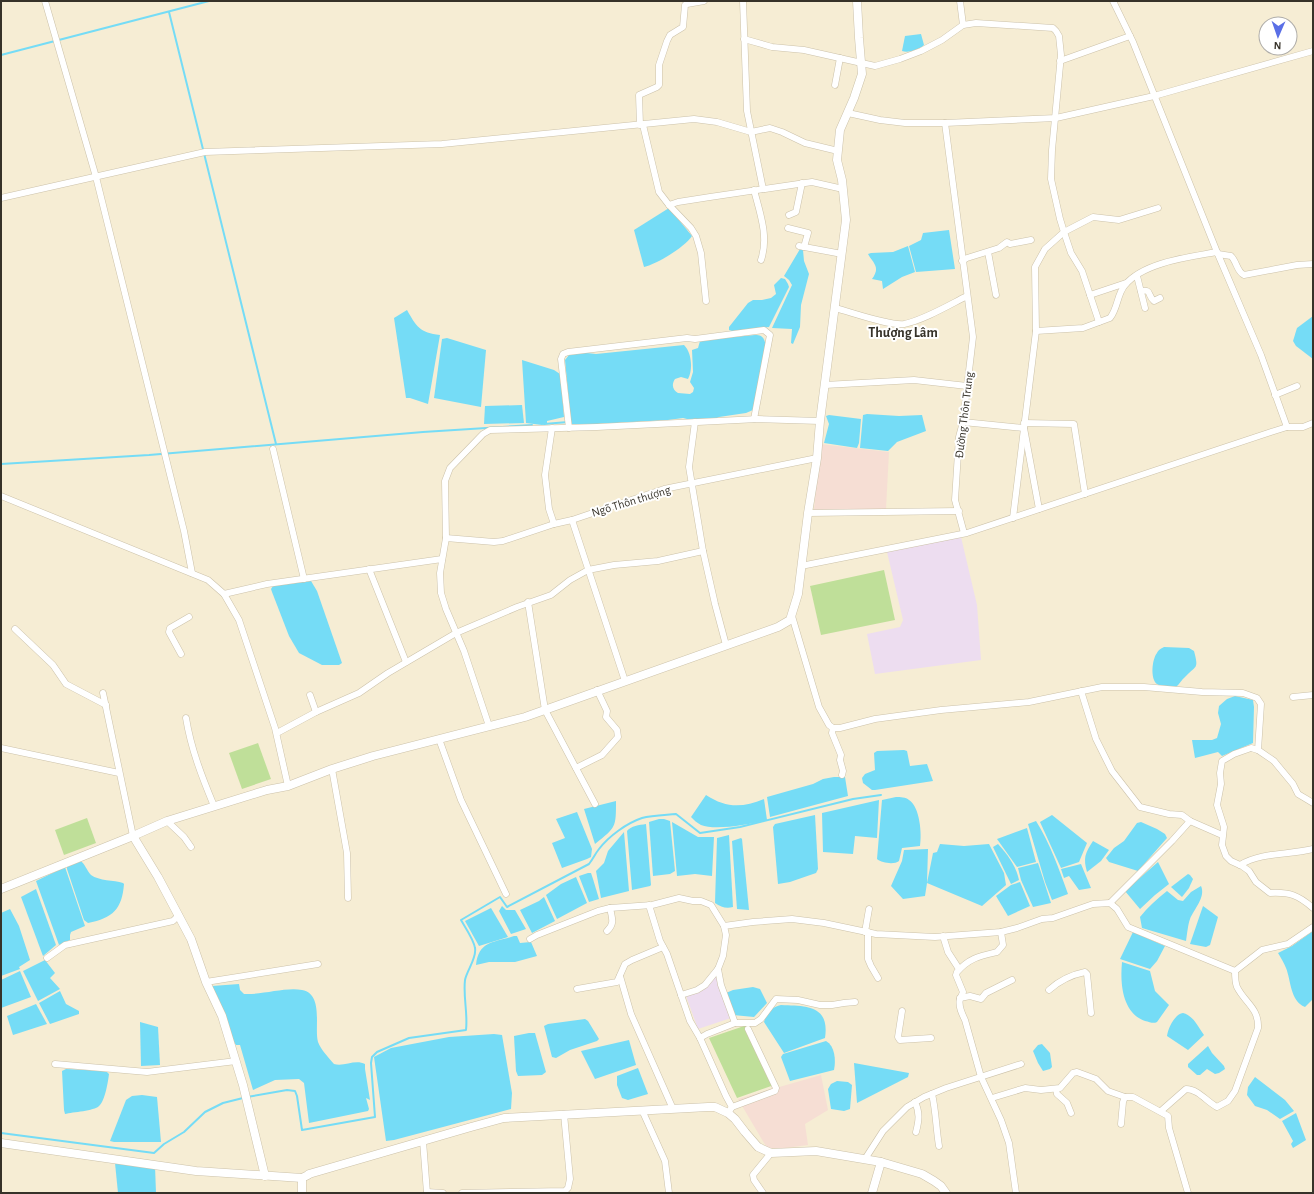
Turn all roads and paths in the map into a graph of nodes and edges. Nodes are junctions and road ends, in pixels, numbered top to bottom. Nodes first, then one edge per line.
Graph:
1 (45, 1) edge
2 (704, 1) edge
3 (743, 1) edge
4 (857, 1) edge
5 (960, 1) edge
6 (1113, 1) edge
7 (963, 25) junction
8 (1130, 36) junction
9 (744, 39) junction
10 (1313, 51) edge
11 (840, 58) junction
12 (1060, 61) junction
13 (861, 63) junction
14 (835, 85) dead end
15 (1154, 96) junction
16 (848, 114) junction
17 (1056, 118) junction
18 (945, 123) junction
19 (641, 125) junction
20 (751, 132) junction
21 (838, 152) junction
22 (96, 176) junction
23 (802, 182) junction
24 (762, 189) junction
25 (844, 189) junction
26 (754, 190) junction
27 (1, 198) edge
28 (669, 205) junction
29 (1158, 208) dead end
30 (789, 215) dead end
31 (788, 228) dead end
32 (1064, 232) junction
33 (1031, 240) dead end
34 (988, 252) junction
35 (1217, 253) junction
36 (842, 254) junction
37 (761, 260) dead end
38 (962, 261) junction
39 (1313, 264) edge
40 (1137, 276) junction
41 (1126, 283) junction
42 (1141, 291) junction
43 (996, 295) dead end
44 (1090, 295) junction
45 (967, 296) junction
46 (1160, 298) dead end
47 (706, 301) dead end
48 (835, 308) junction
49 (1145, 308) dead end
50 (1099, 322) junction
51 (1036, 331) junction
52 (825, 385) junction
53 (967, 386) junction
54 (1297, 386) dead end
55 (1275, 395) junction
56 (754, 419) junction
57 (820, 421) junction
58 (695, 422) junction
59 (962, 422) junction
60 (1313, 423) edge
61 (1024, 425) junction
62 (1287, 427) junction
63 (552, 428) junction
64 (569, 428) junction
65 (273, 449) dead end
66 (817, 458) junction
67 (692, 483) junction
68 (1085, 494) junction
69 (1, 496) edge
70 (1039, 509) junction
71 (959, 511) junction
72 (808, 512) junction
73 (1013, 518) junction
74 (572, 520) junction
75 (554, 524) junction
76 (964, 533) junction
77 (446, 538) junction
78 (703, 551) junction
79 (442, 558) junction
80 (801, 566) junction
81 (369, 569) junction
82 (588, 570) junction
83 (192, 573) junction
84 (304, 578) junction
85 (224, 594) junction
86 (528, 602) junction
87 (792, 616) junction
88 (189, 617) dead end
89 (16, 629) dead end
90 (456, 633) junction
91 (726, 645) junction
92 (181, 654) dead end
93 (406, 662) junction
94 (625, 681) junction
95 (597, 690) junction
96 (1081, 691) junction
97 (103, 693) dead end
98 (310, 695) dead end
99 (1313, 695) edge
100 (1293, 697) dead end
101 (106, 705) junction
102 (545, 710) junction
103 (316, 712) junction
104 (186, 718) dead end
105 (489, 726) junction
106 (833, 728) junction
107 (277, 733) junction
108 (439, 739) junction
109 (1, 748) edge
110 (1258, 750) junction
111 (576, 768) junction
112 (332, 769) junction
113 (119, 773) junction
114 (842, 775) dead end
115 (288, 786) junction
116 (1313, 803) edge
117 (595, 804) dead end
118 (214, 806) junction
119 (167, 821) junction
120 (1190, 821) junction
121 (1222, 835) junction
122 (133, 836) junction
123 (191, 847) dead end
124 (1313, 849) edge
125 (1240, 866) junction
126 (1, 889) edge
127 (506, 894) dead end
128 (348, 898) dead end
129 (1110, 903) junction
130 (649, 905) junction
131 (610, 908) junction
132 (1313, 908) edge
133 (868, 909) dead end
134 (179, 915) junction
135 (724, 926) junction
136 (1313, 927) edge
137 (607, 931) dead end
138 (866, 932) junction
139 (1001, 932) junction
140 (943, 936) junction
141 (530, 939) dead end
142 (663, 947) junction
143 (48, 958) dead end
144 (318, 964) dead end
145 (718, 969) junction
146 (959, 969) junction
147 (1235, 971) junction
148 (620, 976) junction
149 (878, 978) dead end
150 (1012, 980) dead end
151 (206, 982) junction
152 (577, 989) dead end
153 (1049, 990) dead end
154 (681, 995) junction
155 (960, 998) junction
156 (855, 1002) dead end
157 (902, 1011) dead end
158 (1091, 1013) dead end
159 (735, 1024) junction
160 (748, 1029) dead end
161 (700, 1038) junction
162 (932, 1038) dead end
163 (236, 1061) junction
164 (55, 1064) dead end
165 (1021, 1064) dead end
166 (981, 1077) junction
167 (1056, 1089) junction
168 (932, 1094) junction
169 (1125, 1097) junction
170 (992, 1098) junction
171 (915, 1102) junction
172 (674, 1108) junction
173 (642, 1110) junction
174 (730, 1110) junction
175 (1161, 1111) junction
176 (1071, 1113) dead end
177 (564, 1114) junction
178 (1121, 1124) dead end
179 (916, 1132) dead end
180 (424, 1141) junction
181 (1, 1143) edge
182 (939, 1146) dead end
183 (771, 1153) junction
184 (865, 1159) junction
185 (881, 1162) junction
186 (306, 1175) junction
187 (265, 1176) junction
188 (569, 1190) edge
189 (302, 1193) edge
190 (427, 1193) edge
191 (443, 1193) edge
192 (462, 1193) edge
193 (669, 1193) edge
194 (763, 1193) edge
195 (872, 1193) edge
196 (946, 1193) edge
197 (1016, 1193) edge
198 (1188, 1193) edge

1 - 22 street
2 - 19 street
3 - 9 street
4 - 13 street
5 - 7 street
6 - 8 street
7 - 12 street
7 - 13 street
8 - 12 street
8 - 15 street
9 - 11 street
9 - 20 street
10 - 15 street
11 - 13 street
11 - 14 street
12 - 17 street
13 - 16 street
15 - 17 street
15 - 35 street
16 - 18 street
16 - 21 street
17 - 18 street
17 - 32 street
18 - 38 street, Đường Thôn Trung
19 - 20 street
19 - 22 street
19 - 28 street
20 - 21 street
20 - 24 street
21 - 25 street
22 - 27 street
22 - 83 street
23 - 24 street
23 - 25 street
23 - 30 street
24 - 26 street
25 - 36 street
26 - 28 street
26 - 37 street
28 - 47 street
29 - 32 street
31 - 36 street
32 - 44 street
32 - 51 street
33 - 34 street
34 - 38 street
34 - 43 street
35 - 39 street
35 - 40 street
35 - 55 street
36 - 48 street
38 - 45 street, Đường Thôn Trung
40 - 41 street
40 - 42 street
41 - 44 street
41 - 50 street
42 - 46 street
42 - 49 street
44 - 50 street
45 - 48 street
45 - 53 street, Đường Thôn Trung
48 - 52 street
50 - 51 street
51 - 61 street
52 - 53 street
52 - 57 street
53 - 59 street, Đường Thôn Trung
54 - 55 street
55 - 62 street
56 - 57 street
56 - 58 street
56 - 64 street
57 - 66 street
58 - 64 street
58 - 67 street
59 - 61 street
59 - 71 street, Đường Thôn Trung
60 - 62 street
61 - 68 street
61 - 70 street
61 - 73 street
62 - 68 street
63 - 64 street
63 - 75 street
63 - 77 street
65 - 84 street
66 - 67 street, Ngõ Thôn thượng
66 - 72 street
67 - 74 street, Ngõ Thôn thượng
67 - 78 street
68 - 70 street
69 - 83 street
70 - 73 street
71 - 72 street
71 - 76 street, Đường Thôn Trung
72 - 80 street
73 - 76 street
74 - 75 street, Ngõ Thôn thượng
74 - 82 street
75 - 77 street, Ngõ Thôn thượng
76 - 80 street
77 - 79 street
78 - 82 street
78 - 91 street
79 - 81 street
79 - 90 street
80 - 87 street
81 - 84 street
81 - 93 street
82 - 86 street
82 - 94 street
83 - 85 street
84 - 85 street
85 - 107 street
86 - 90 street
86 - 102 street
87 - 91 street
87 - 106 street
88 - 92 street
89 - 101 street
90 - 93 street
90 - 105 street
91 - 94 street
93 - 103 street
94 - 95 street
95 - 102 street
95 - 111 street
96 - 106 street
96 - 110 street
96 - 120 street
97 - 101 street
98 - 103 street
99 - 100 street
101 - 113 street
102 - 105 street
102 - 111 street
103 - 107 street
104 - 118 street
105 - 108 street
106 - 114 street
107 - 115 street
108 - 112 street
108 - 127 street
109 - 113 street
110 - 116 street
110 - 121 street
111 - 117 street
112 - 115 street
112 - 128 street
113 - 122 street
115 - 118 street
118 - 119 street
119 - 122 street
119 - 123 street
120 - 121 street
120 - 129 street
121 - 125 street
122 - 126 street
122 - 134 street
124 - 125 street
125 - 132 street
129 - 139 street
129 - 147 street
130 - 131 street
130 - 135 street
130 - 142 street
131 - 137 street
131 - 141 street
133 - 138 street
134 - 143 street
134 - 151 street
135 - 138 street
135 - 145 street
136 - 147 street
138 - 140 street
138 - 149 street
139 - 140 street
139 - 146 street
140 - 146 street
142 - 148 street
142 - 154 street
144 - 151 street
145 - 154 street
145 - 159 street
146 - 155 street
147 - 175 street
148 - 152 street
148 - 172 street
150 - 155 street
151 - 163 street
153 - 158 street
154 - 161 street
155 - 166 street
156 - 159 street
157 - 162 street
159 - 161 street
160 - 174 street
161 - 174 street
163 - 164 street
163 - 187 street
165 - 166 street
166 - 168 street
166 - 170 street
167 - 169 street
167 - 170 street
167 - 176 street
168 - 171 street
168 - 182 street
169 - 175 street
169 - 178 street
170 - 197 street
171 - 179 street
171 - 184 street
172 - 173 street
172 - 174 street
173 - 177 street
173 - 193 street
174 - 183 street
175 - 198 street
177 - 180 street
177 - 188 street
180 - 186 street
180 - 190 street
181 - 187 street
183 - 184 street
183 - 194 street
184 - 185 street
185 - 195 street
185 - 196 street
186 - 187 street
186 - 189 street
188 - 192 street
190 - 191 street

